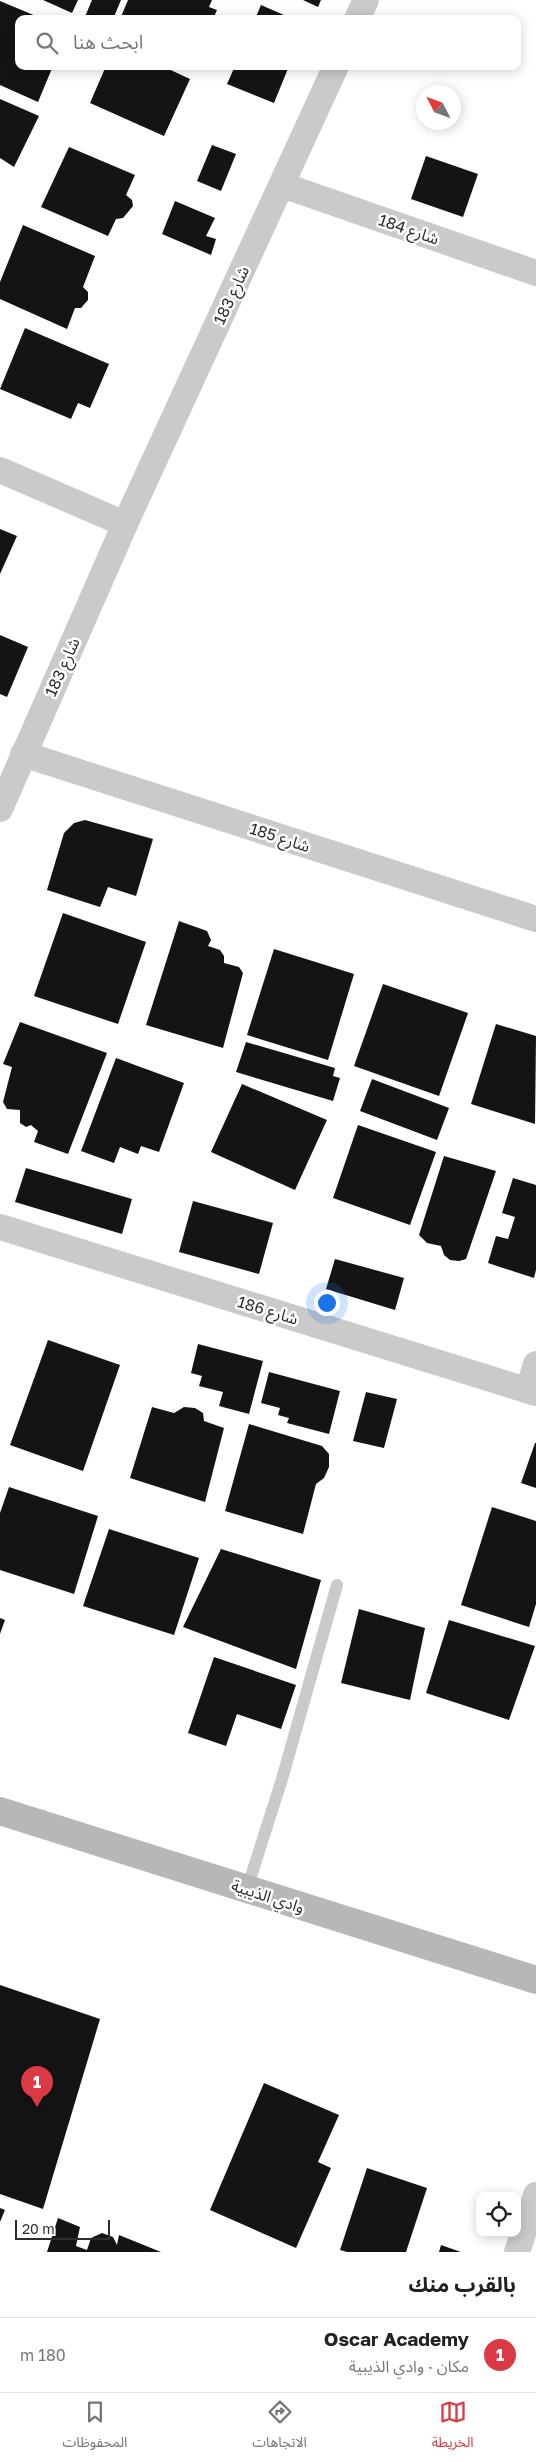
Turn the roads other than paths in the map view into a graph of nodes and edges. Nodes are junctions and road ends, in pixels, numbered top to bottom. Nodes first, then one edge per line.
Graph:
1 (366, 0) edge
2 (359, 15) edge
3 (334, 70) edge
4 (282, 185) junction
5 (536, 273) edge
6 (0, 470) edge
7 (124, 524) junction
8 (23, 754) junction
9 (0, 810) edge
10 (536, 919) edge
11 (0, 1227) edge
12 (536, 1364) edge
13 (532, 1392) edge
14 (338, 1585) dead end
15 (0, 1811) edge
16 (247, 1889) junction
17 (536, 1980) edge
18 (536, 2195) edge
19 (517, 2252) edge

1 - 2 street
3 - 4 street, شارع 183
4 - 5 street, شارع 184
4 - 7 street, شارع 183
6 - 7 street
7 - 8 street, شارع 183
8 - 9 street, شارع 183
8 - 10 street, شارع 185
11 - 13 street, شارع 186
12 - 13 street
14 - 16 lane
15 - 16 street, وادي الذيبية
16 - 17 street, وادي الذيبية
18 - 19 street

